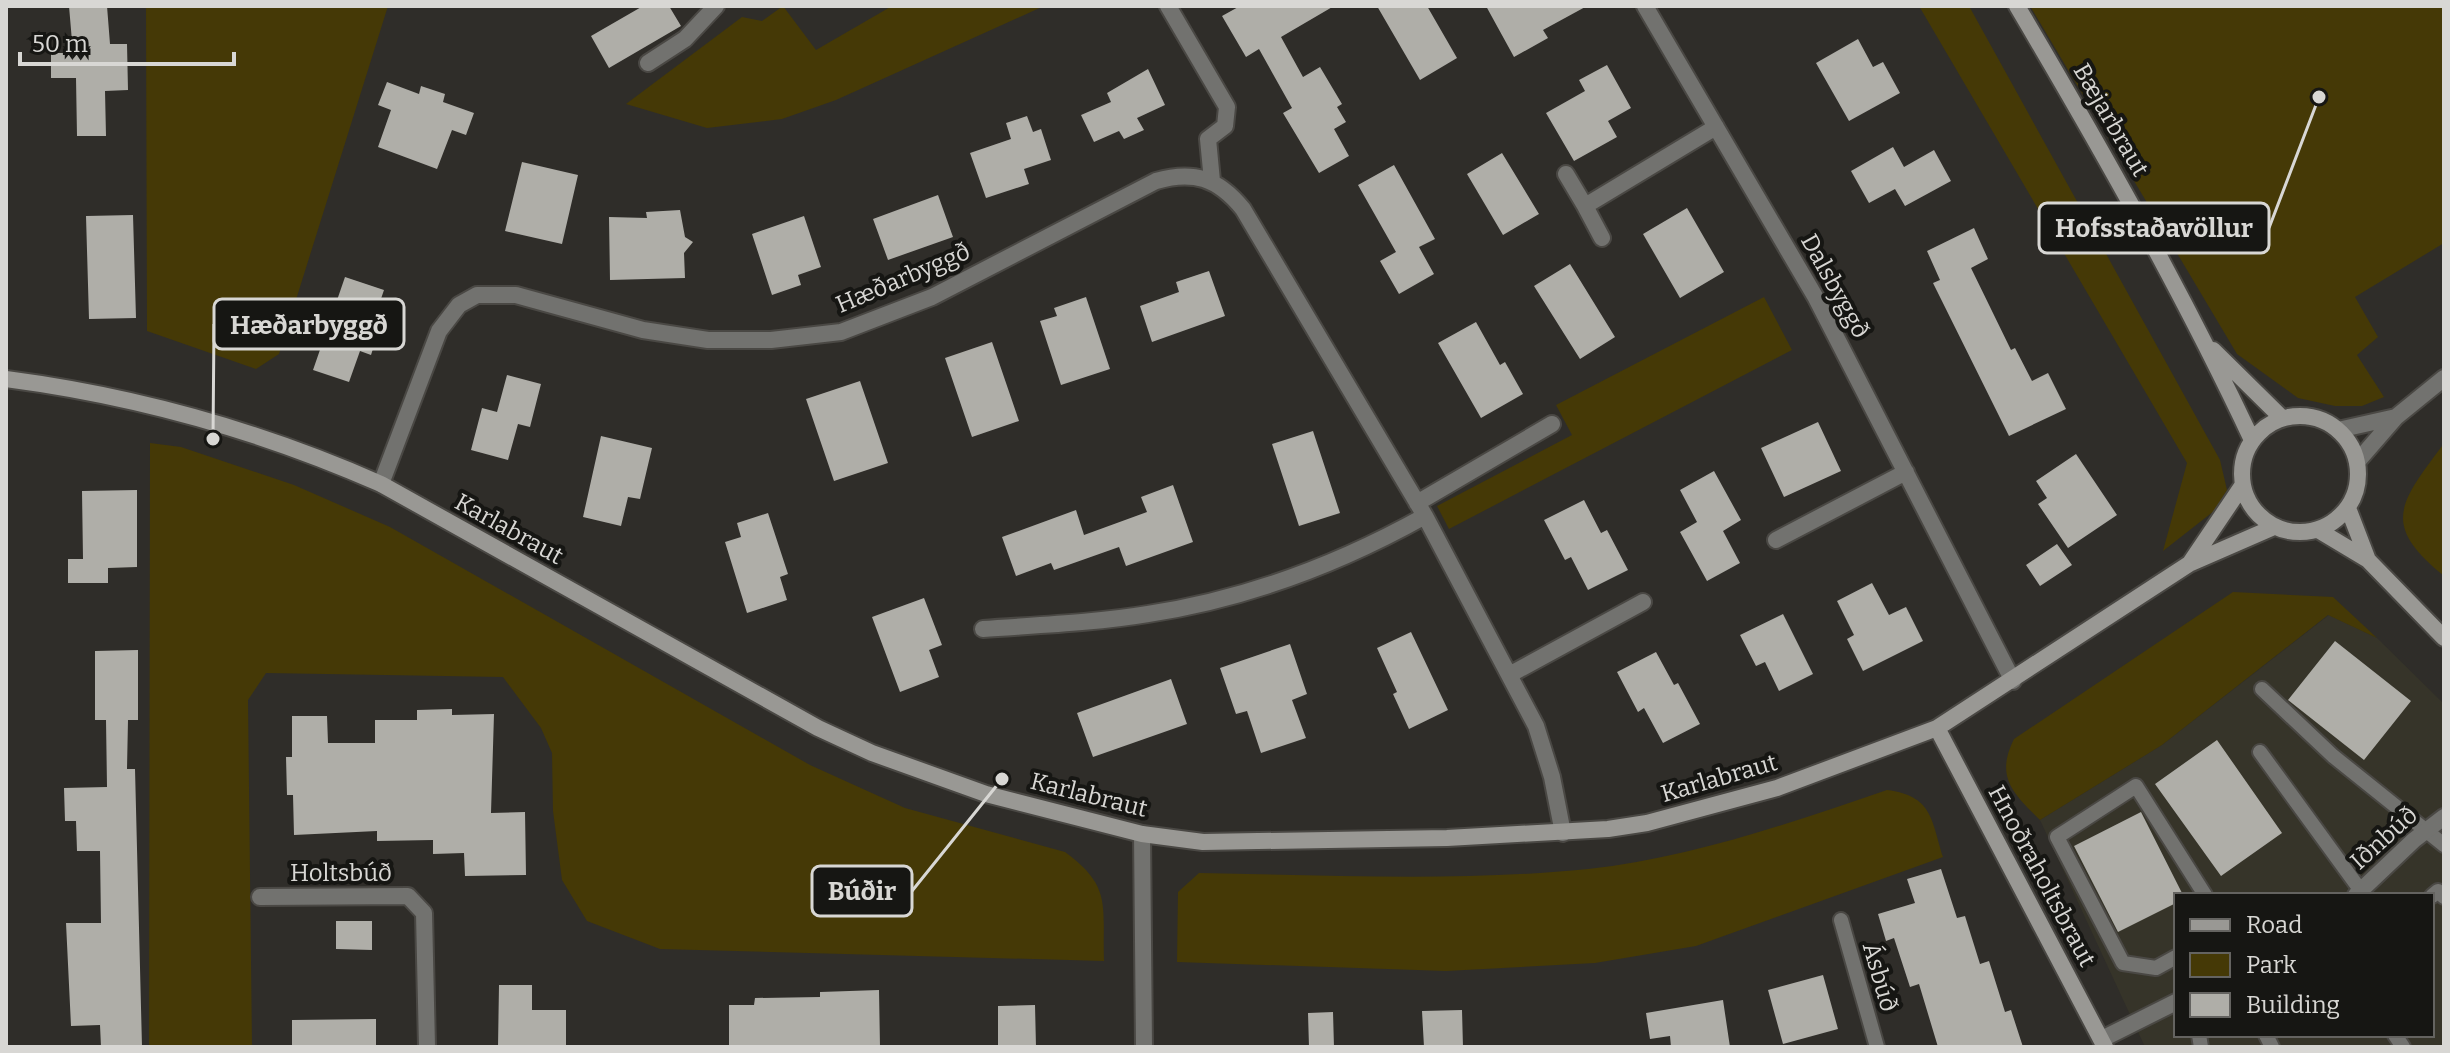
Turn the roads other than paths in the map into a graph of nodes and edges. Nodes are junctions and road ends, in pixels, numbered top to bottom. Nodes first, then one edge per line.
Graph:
1 (716, 6) edge
2 (1168, 6) edge
3 (1645, 6) edge
4 (2017, 6) edge
5 (648, 63) dead end
6 (1716, 127) junction
7 (1566, 174) dead end
8 (1212, 181) junction
9 (1585, 206) junction
10 (1602, 238) dead end
11 (2206, 343) junction
12 (2444, 378) edge
13 (6, 379) edge
14 (2396, 417) junction
15 (2282, 418) junction
16 (1552, 424) dead end
17 (2338, 430) junction
18 (2252, 440) junction
19 (2357, 462) junction
20 (1906, 472) junction
21 (381, 484) junction
22 (2242, 486) junction
23 (2348, 508) junction
24 (1421, 510) junction
25 (2274, 527) junction
26 (2318, 530) junction
27 (1776, 540) dead end
28 (2368, 560) junction
29 (2189, 564) junction
30 (1643, 602) dead end
31 (983, 629) dead end
32 (2444, 638) edge
33 (1509, 675) junction
34 (2013, 681) junction
35 (2262, 689) dead end
36 (1937, 728) junction
37 (2260, 752) dead end
38 (2444, 817) edge
39 (2427, 830) junction
40 (1563, 833) junction
41 (1142, 834) junction
42 (2444, 845) edge
43 (2204, 893) edge
44 (2359, 893) edge
45 (2361, 893) edge
46 (260, 897) dead end
47 (1841, 920) dead end
48 (2174, 958) edge
49 (2174, 1003) edge
50 (2103, 1043) edge
51 (427, 1047) edge
52 (1144, 1047) edge
53 (1877, 1047) edge

1 - 5 street
2 - 8 street
3 - 6 street, Dalsbyggð
4 - 11 street, Bæjarbraut
6 - 9 street
6 - 20 street, Dalsbyggð
7 - 9 street
8 - 21 street, Hæðarbyggð
8 - 24 street
9 - 10 street
11 - 15 street, Bæjarbraut
11 - 18 street, Bæjarbraut
12 - 14 street
13 - 21 street, Karlabraut
14 - 17 street
14 - 19 street
15 - 17 street
15 - 18 street
16 - 24 street
17 - 19 street
18 - 22 street
19 - 23 street
20 - 27 street
20 - 34 street, Dalsbyggð
21 - 41 street, Karlabraut
22 - 25 street
22 - 29 street, Karlabraut
23 - 26 street
23 - 28 street
24 - 31 street
24 - 33 street
25 - 26 street
25 - 29 street, Karlabraut
26 - 28 street
28 - 32 street
29 - 34 street, Karlabraut
30 - 33 street
33 - 40 street
34 - 36 street, Karlabraut
35 - 39 lane
36 - 40 street, Karlabraut
36 - 50 street, Hnoðraholtsbraut
37 - 44 lane
38 - 39 street, Iðnbúð
39 - 42 lane
39 - 45 street, Iðnbúð
40 - 41 street, Karlabraut
41 - 52 street
43 - 48 lane
46 - 51 street, Holtsbúð
47 - 53 lane, Ásbúð
49 - 50 street

